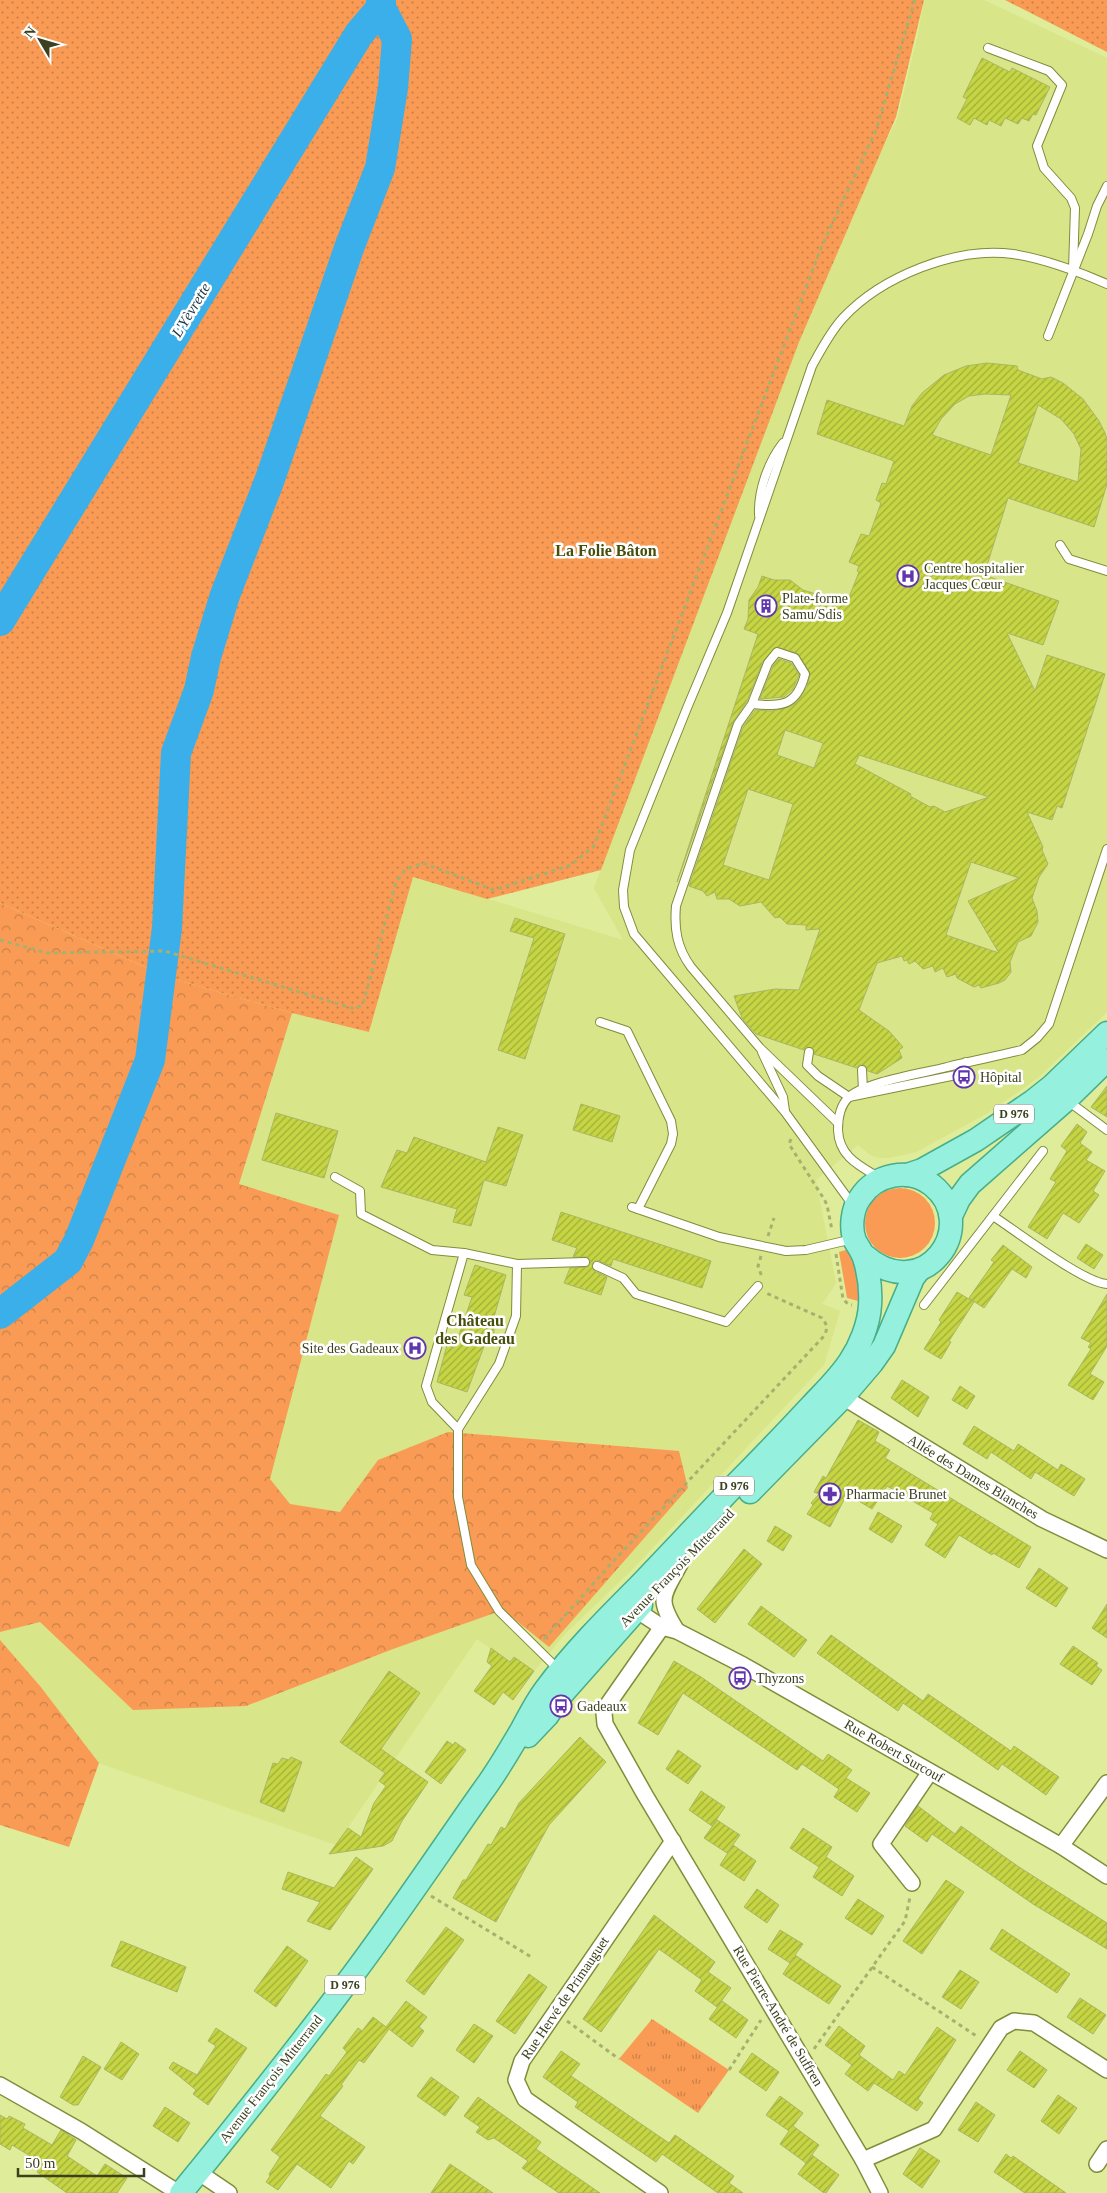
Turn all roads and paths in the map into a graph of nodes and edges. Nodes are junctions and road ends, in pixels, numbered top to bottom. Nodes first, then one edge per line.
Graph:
1 (915, 0) edge
2 (988, 48) dead end
3 (1107, 186) edge
4 (1105, 196) edge
5 (1073, 269) junction
6 (1107, 284) edge
7 (1048, 336) dead end
8 (1060, 545) dead end
9 (1107, 572) edge
10 (752, 704) junction
11 (1107, 849) edge
12 (0, 940) edge
13 (600, 1022) dead end
14 (1107, 1033) edge
15 (760, 1048) junction
16 (809, 1052) dead end
17 (1107, 1060) edge
18 (966, 1062) junction
19 (862, 1070) dead end
20 (863, 1090) junction
21 (1060, 1092) junction
22 (849, 1097) junction
23 (786, 1112) junction
24 (838, 1123) junction
25 (1107, 1130) edge
26 (793, 1134) dead end
27 (1043, 1151) dead end
28 (907, 1175) junction
29 (335, 1177) dead end
30 (882, 1179) junction
31 (854, 1210) junction
32 (951, 1216) junction
33 (993, 1216) junction
34 (774, 1218) dead end
35 (851, 1246) junction
36 (764, 1247) junction
37 (464, 1253) junction
38 (949, 1257) junction
39 (585, 1262) dead end
40 (517, 1264) junction
41 (597, 1266) dead end
42 (919, 1270) junction
43 (1107, 1284) edge
44 (758, 1286) junction
45 (924, 1304) dead end
46 (854, 1305) dead end
47 (843, 1397) junction
48 (458, 1429) junction
49 (1107, 1550) edge
50 (680, 1564) junction
51 (636, 1599) junction
52 (662, 1627) junction
53 (677, 1631) junction
54 (536, 1649) junction
55 (560, 1672) junction
56 (499, 1768) junction
57 (930, 1772) junction
58 (1107, 1783) edge
59 (673, 1841) junction
60 (1061, 1846) junction
61 (1107, 1876) edge
62 (912, 1883) joint
63 (416, 1887) junction
64 (533, 1958) dead end
65 (872, 1967) junction
66 (771, 2005) junction
67 (553, 2014) junction
68 (990, 2045) junction
69 (619, 2059) dead end
70 (805, 2062) junction
71 (729, 2070) dead end
72 (1107, 2070) edge
73 (0, 2085) edge
74 (1107, 2149) edge
75 (864, 2160) junction
76 (1097, 2164) dead end
77 (198, 2172) junction
78 (180, 2193) edge
79 (229, 2193) edge
80 (660, 2193) edge
81 (880, 2193) edge

1 - 12 path
2 - 5 lane
3 - 4 lane
4 - 5 lane
5 - 6 lane
5 - 7 lane
5 - 23 lane
8 - 9 lane
10 - 10 lane
10 - 15 lane
11 - 18 lane
13 - 36 lane
14 - 21 main road, D 976
15 - 23 lane
15 - 24 lane
16 - 22 lane
17 - 21 main road, D 976
18 - 20 lane
18 - 22 lane
19 - 20 lane
20 - 22 lane
21 - 25 lane
21 - 28 main road, D 976
21 - 32 main road, D 976
22 - 24 lane
23 - 31 lane
24 - 30 lane
26 - 35 path
27 - 33 lane
28 - 30 main road
28 - 32 main road
29 - 37 lane
30 - 31 main road
31 - 35 main road
32 - 38 main road
33 - 38 lane
33 - 43 lane
34 - 36 path
35 - 36 lane
35 - 42 main road
35 - 46 path
35 - 51 main road, Avenue François Mitterrand / D 976
36 - 44 path
37 - 40 lane
37 - 48 lane
38 - 42 main road
38 - 45 lane
39 - 40 lane
40 - 48 lane
41 - 44 lane
42 - 47 main road, Avenue François Mitterrand / D 976
44 - 54 path
47 - 49 street, Allée des Dames Blanches
47 - 50 main road, Avenue François Mitterrand / D 976
48 - 54 lane
50 - 51 main road, Avenue François Mitterrand / D 976
50 - 53 street
51 - 52 street, Rue Robert Surcouf
51 - 55 main road, Avenue François Mitterrand / D 976
51 - 56 main road, Avenue François Mitterrand / D 976
52 - 53 street, Rue Robert Surcouf
52 - 59 street, Rue Pierre-André de Suffren
53 - 57 street, Rue Robert Surcouf
54 - 55 lane
55 - 56 main road, Avenue François Mitterrand / D 976
56 - 63 main road, Avenue François Mitterrand / D 976
57 - 60 street, Rue Robert Surcouf
57 - 62 street
58 - 60 street
59 - 66 street, Rue Pierre-André de Suffren
59 - 67 street, Rue Hervé de Primauguet
60 - 61 street, Rue Robert Surcouf
62 - 65 path
63 - 64 path
63 - 77 main road, Avenue François Mitterrand / D 976
65 - 68 path
65 - 70 path
66 - 70 street, Rue Pierre-André de Suffren
66 - 71 path
67 - 69 path
67 - 80 street, Rue Hervé de Primauguet
68 - 72 street
68 - 75 street
70 - 75 street, Rue Pierre-André de Suffren
73 - 78 street
74 - 76 street
75 - 81 street, Rue Pierre-André de Suffren
77 - 78 main road, Avenue François Mitterrand / D 976
77 - 79 street

